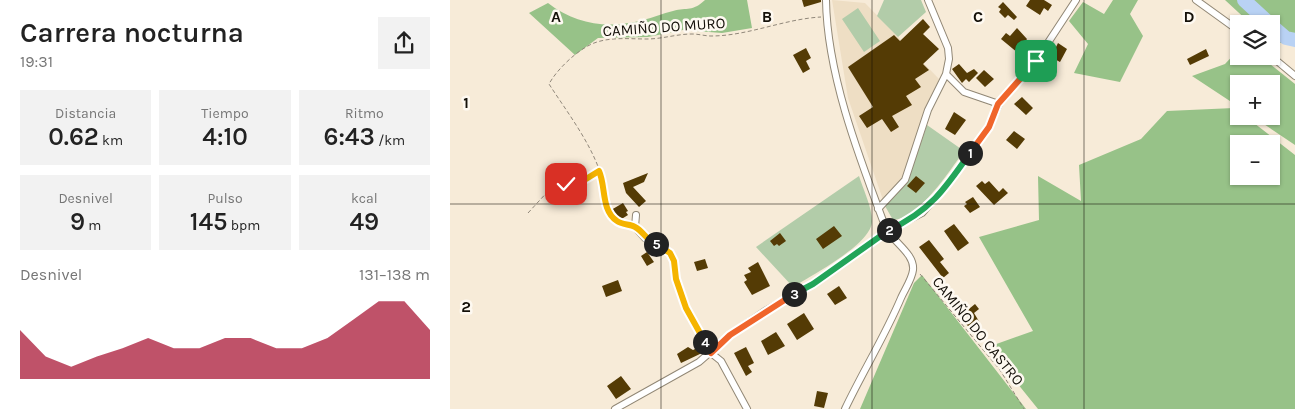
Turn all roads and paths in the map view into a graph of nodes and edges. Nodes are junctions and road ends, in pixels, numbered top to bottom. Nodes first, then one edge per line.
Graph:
1 (826, 0) edge
2 (928, 0) edge
3 (1076, 0) edge
4 (1196, 0) edge
5 (827, 17) junction
6 (1230, 25) edge
7 (1280, 64) edge
8 (946, 74) junction
9 (1295, 76) edge
10 (998, 104) junction
11 (599, 171) junction
12 (878, 209) junction
13 (528, 212) dead end
14 (636, 215) dead end
15 (636, 227) junction
16 (887, 231) junction
17 (913, 269) junction
18 (711, 353) junction
19 (615, 409) edge
20 (747, 409) edge
21 (845, 409) edge
22 (1024, 409) edge

1 - 5 street
2 - 8 street
3 - 10 street
4 - 6 street
5 - 11 path, CAMIÑO DO MURO
5 - 12 street
7 - 9 street
8 - 10 street
8 - 12 street
10 - 16 street
11 - 13 path
11 - 15 path
12 - 16 street
14 - 15 street
15 - 18 street
16 - 17 street
16 - 18 street
17 - 21 street
17 - 22 path, CAMIÑO DO CASTRO
18 - 19 street
18 - 20 street

